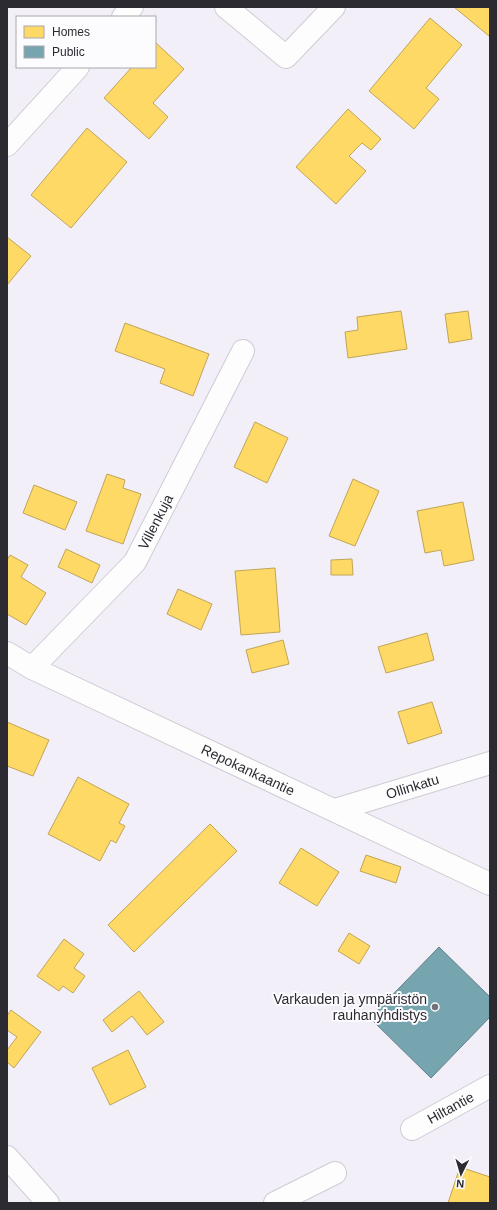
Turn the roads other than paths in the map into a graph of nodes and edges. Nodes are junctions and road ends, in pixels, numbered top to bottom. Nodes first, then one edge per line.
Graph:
1 (132, 7) edge
2 (226, 7) edge
3 (334, 7) edge
4 (124, 16) edge
5 (77, 68) edge
6 (7, 146) edge
7 (243, 351) dead end
8 (7, 653) edge
9 (32, 668) junction
10 (490, 763) edge
11 (335, 810) junction
12 (490, 884) edge
13 (490, 1086) edge
14 (412, 1129) dead end
15 (7, 1157) edge
16 (335, 1173) dead end
17 (48, 1203) edge
18 (275, 1203) edge

1 - 4 street
2 - 3 street
5 - 6 street
7 - 9 street, Villenkuja
8 - 9 street, Repokankaantie
9 - 11 street, Repokankaantie
10 - 11 street, Ollinkatu
11 - 12 street, Repokankaantie
13 - 14 street, Hiltantie
15 - 17 street
16 - 18 street

